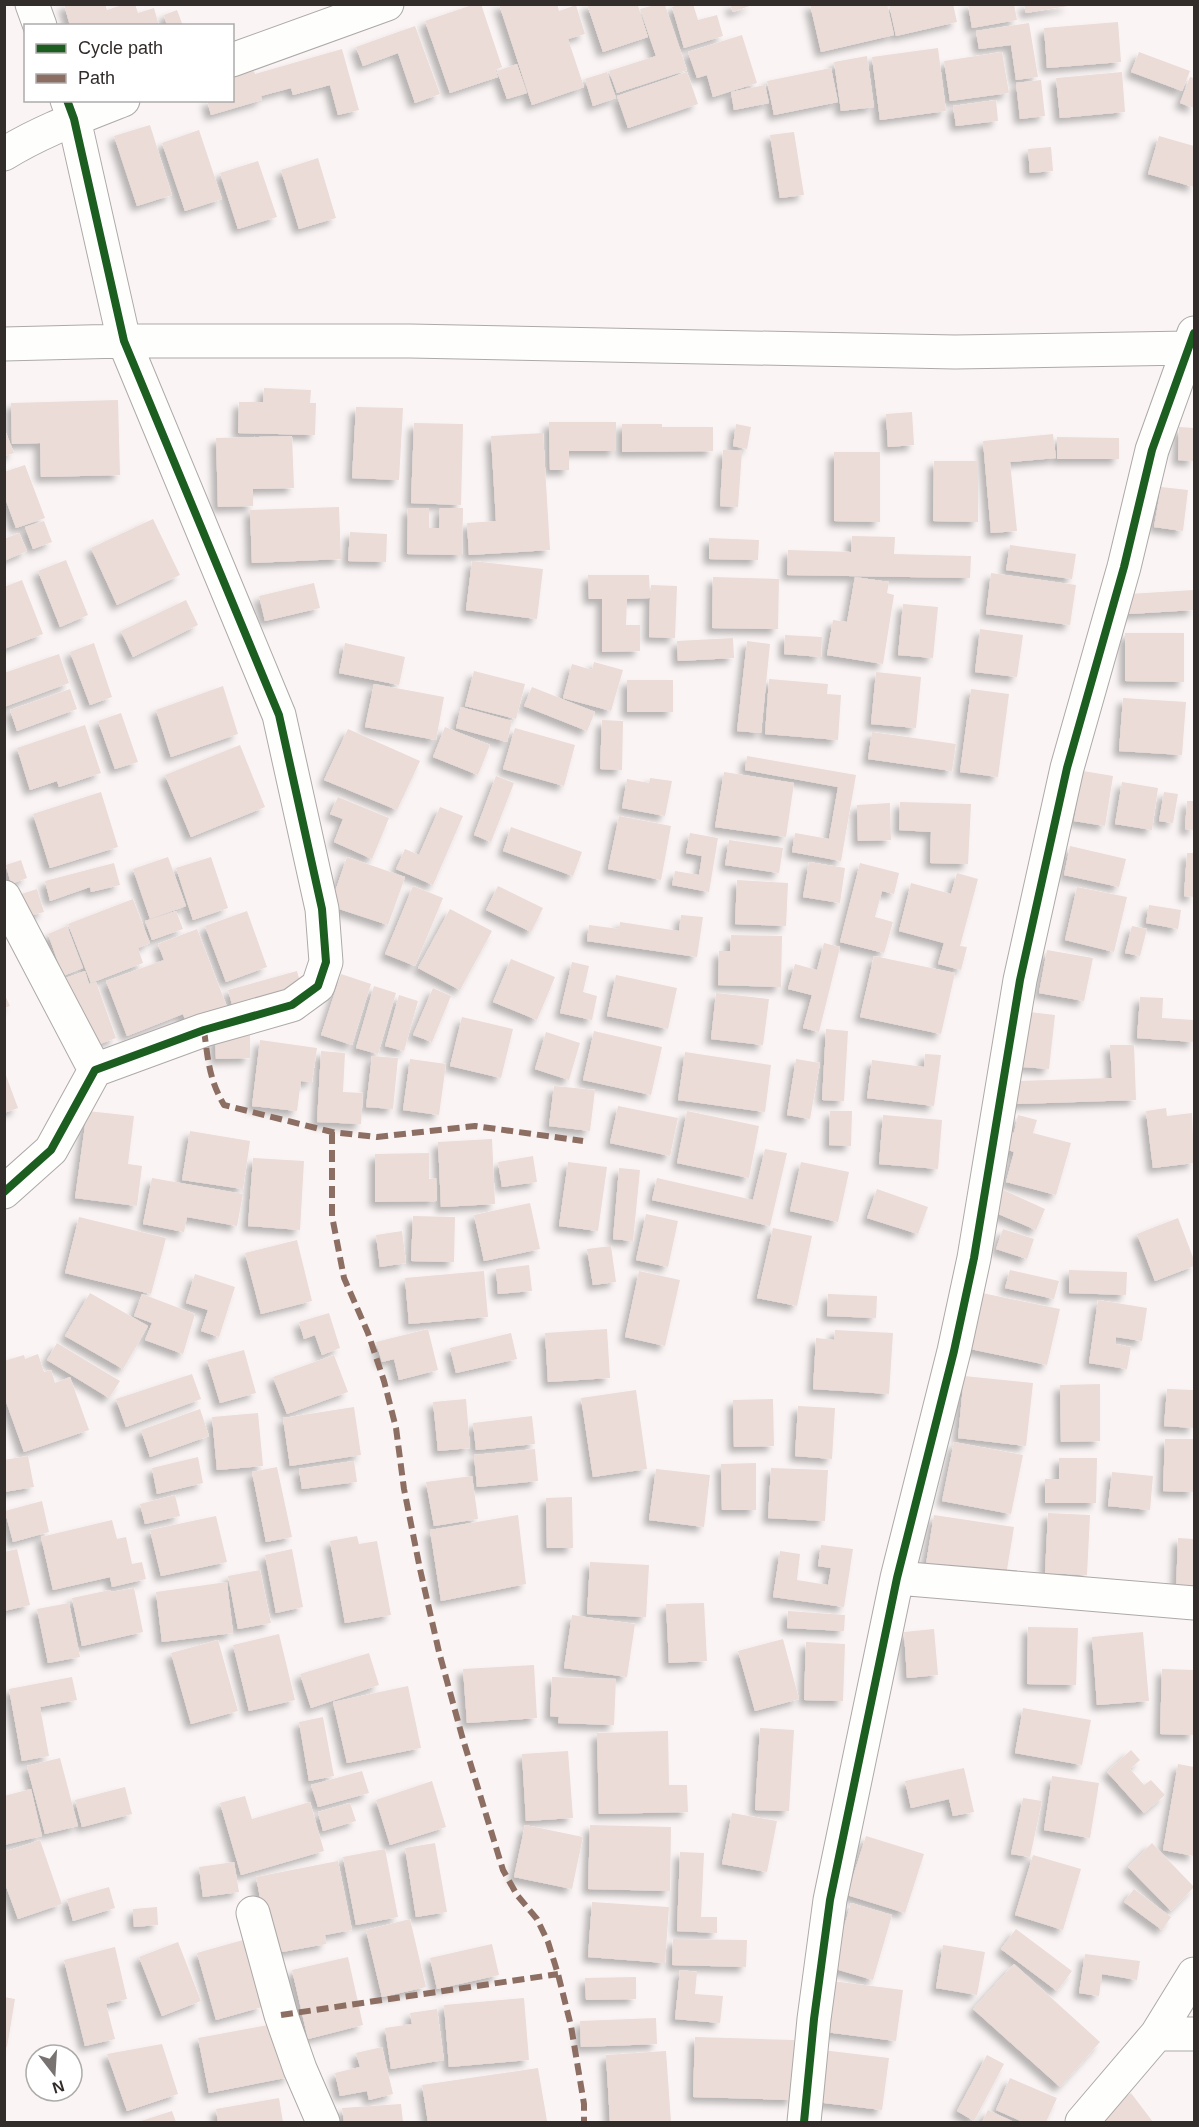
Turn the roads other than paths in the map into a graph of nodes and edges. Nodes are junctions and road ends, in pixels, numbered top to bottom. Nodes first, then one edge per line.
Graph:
1 (32, 4) edge
2 (387, 4) edge
3 (39, 24) edge
4 (234, 59) edge
5 (113, 102) edge
6 (71, 110) edge
7 (4, 153) edge
8 (124, 341) junction
9 (1192, 343) edge
10 (4, 344) edge
11 (4, 897) edge
12 (95, 1070) junction
13 (4, 1192) edge
14 (897, 1578) junction
15 (1194, 1603) edge
16 (253, 1913) dead end
17 (1194, 1974) edge
18 (1156, 2034) junction
19 (1194, 2034) edge
20 (323, 2122) edge
21 (804, 2122) edge
22 (1082, 2122) edge

1 - 3 street
2 - 4 street
5 - 6 street
6 - 7 street
6 - 8 street
8 - 9 street
8 - 10 street
8 - 12 street
9 - 14 street
11 - 12 street
12 - 13 street
14 - 15 street
14 - 21 street
16 - 20 street
17 - 18 street
18 - 19 street
18 - 22 street

